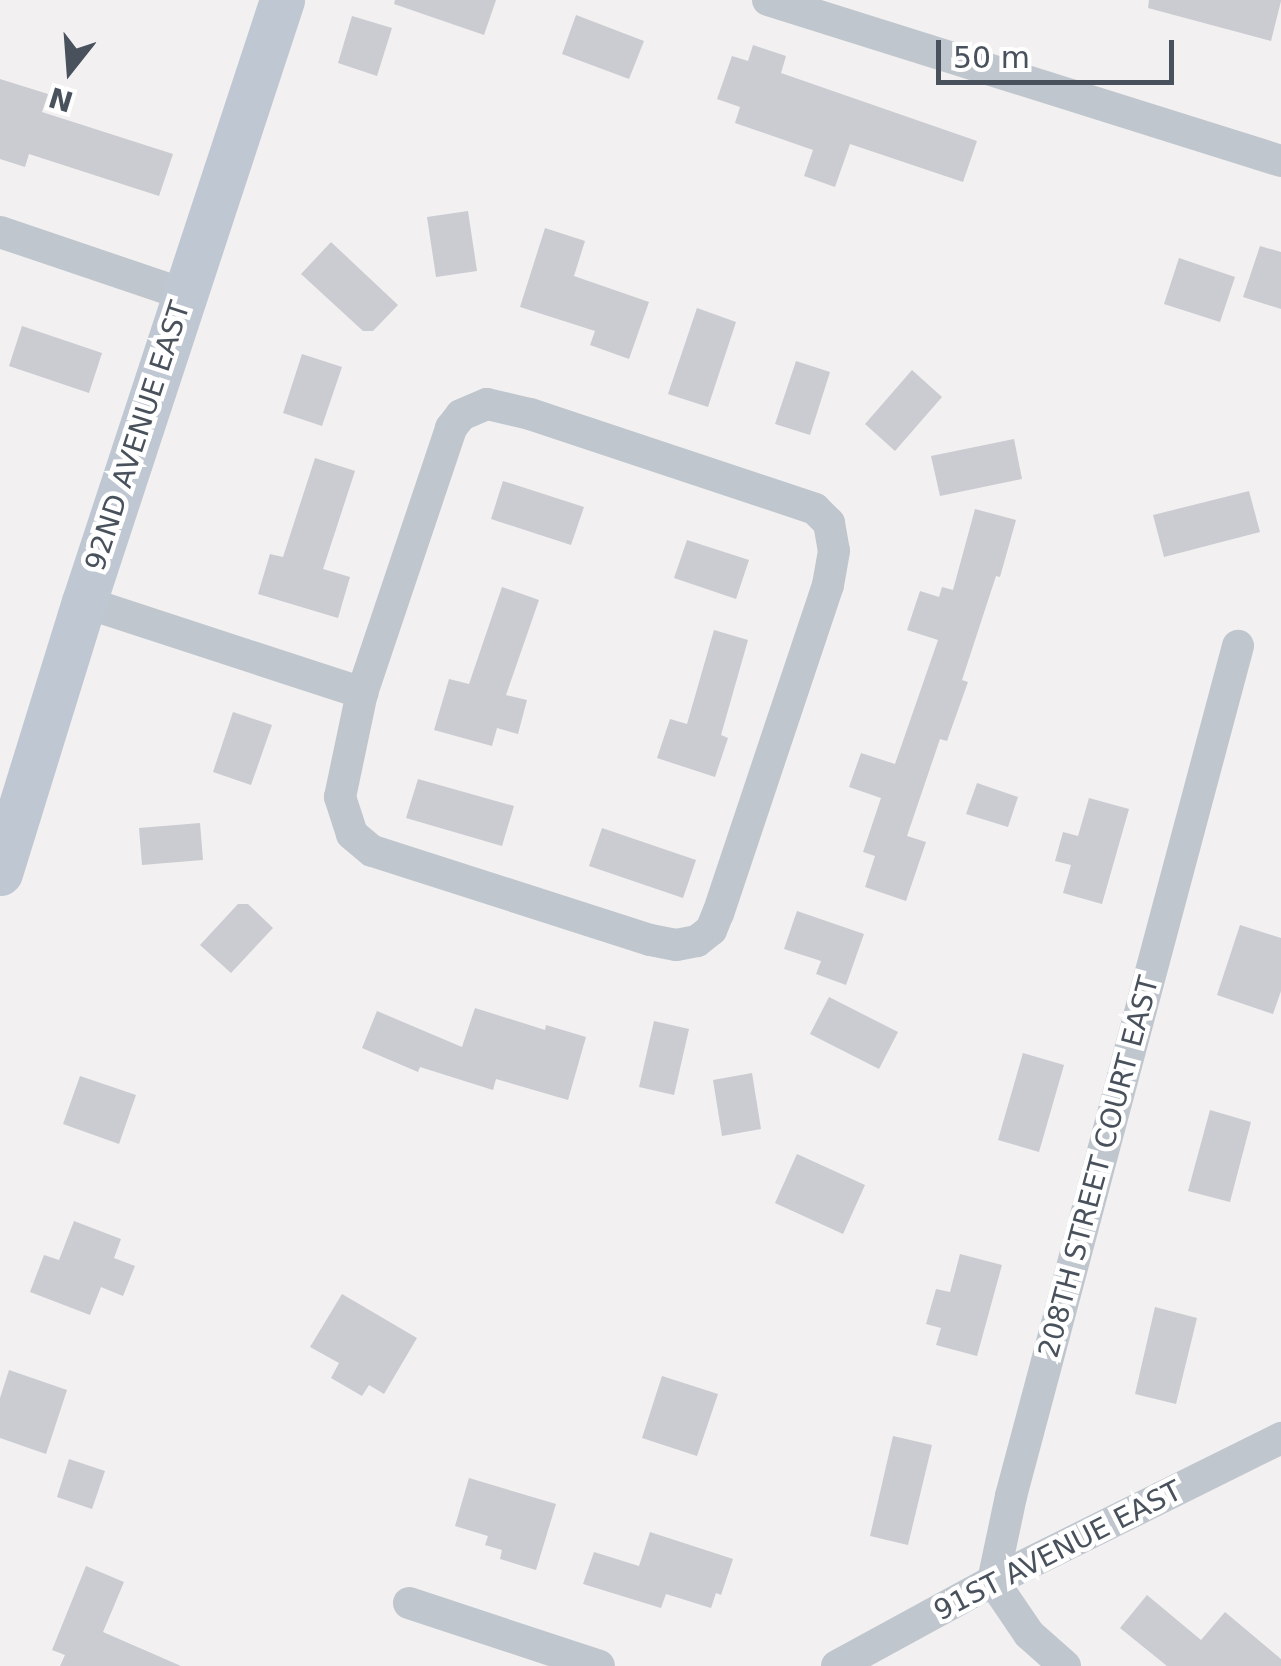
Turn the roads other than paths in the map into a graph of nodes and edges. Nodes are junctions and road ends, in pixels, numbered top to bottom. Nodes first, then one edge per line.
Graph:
1 (282, 0) edge
2 (768, 0) edge
3 (1281, 160) edge
4 (0, 232) edge
5 (183, 294) junction
6 (84, 602) junction
7 (1238, 646) dead end
8 (362, 693) junction
9 (0, 874) edge
10 (1281, 1438) edge
11 (993, 1580) junction
12 (409, 1603) dead end
13 (598, 1666) edge
14 (837, 1666) edge
15 (1065, 1666) edge

1 - 5 street, 92ND AVENUE EAST
2 - 3 street
4 - 5 street
5 - 6 street, 92ND AVENUE EAST
6 - 8 street
6 - 9 street, 92ND AVENUE EAST
7 - 11 street, 208TH STREET COURT EAST
8 - 8 street
10 - 11 street, 91ST AVENUE EAST
11 - 14 street, 91ST AVENUE EAST
11 - 15 street
12 - 13 street

